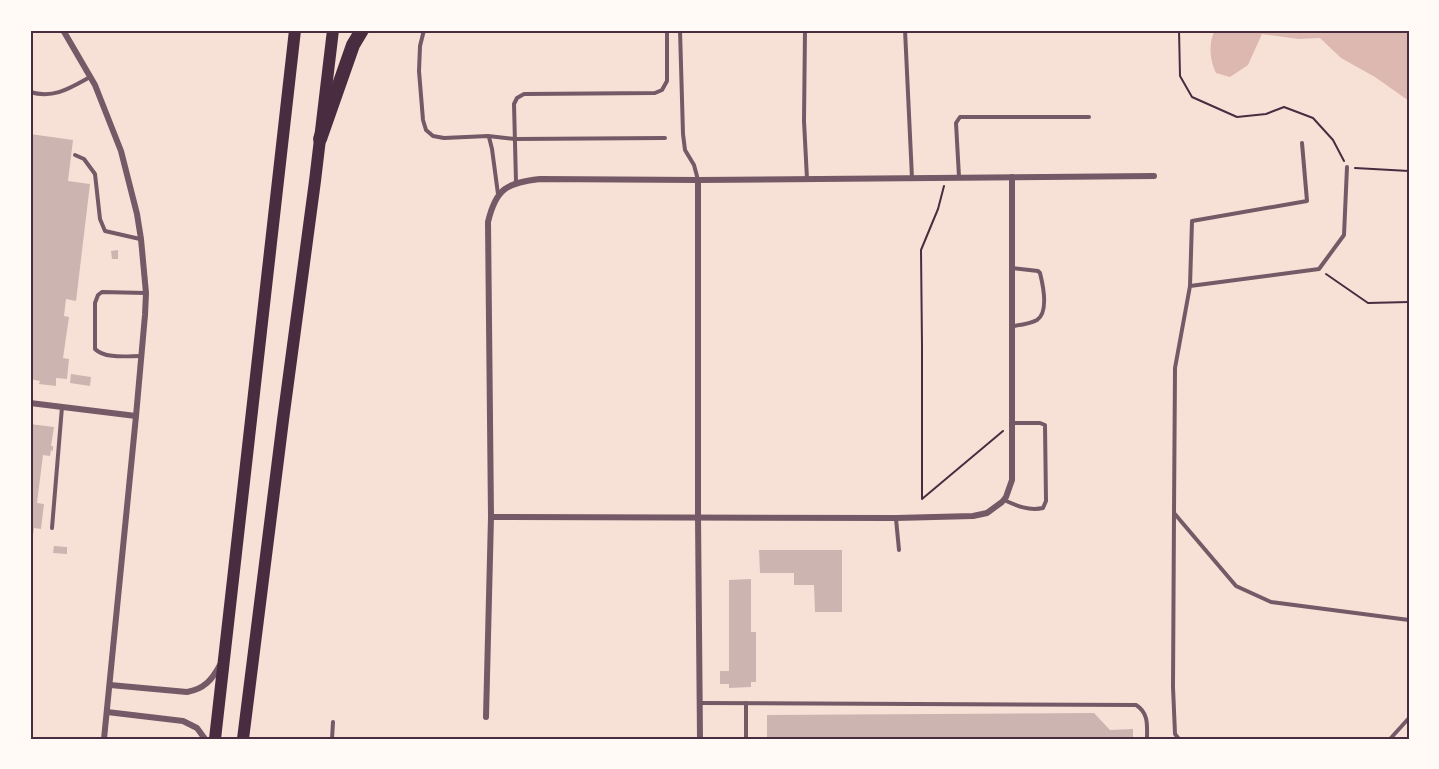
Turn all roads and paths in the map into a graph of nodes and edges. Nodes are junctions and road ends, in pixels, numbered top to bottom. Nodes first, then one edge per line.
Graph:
1 (63, 30) edge
2 (296, 30) edge
3 (333, 30) edge
4 (362, 30) edge
5 (424, 30) edge
6 (667, 30) edge
7 (680, 30) edge
8 (805, 30) edge
9 (905, 30) edge
10 (1179, 30) edge
11 (91, 77) junction
12 (30, 92) edge
13 (1089, 117) dead end
14 (488, 136) junction
15 (665, 138) dead end
16 (321, 139) junction
17 (515, 139) junction
18 (1302, 143) dead end
19 (75, 155) dead end
20 (1347, 167) junction
21 (1409, 171) edge
22 (1154, 176) dead end
23 (946, 177) junction
24 (959, 177) junction
25 (1012, 177) junction
26 (912, 178) junction
27 (807, 179) junction
28 (698, 180) junction
29 (516, 182) junction
30 (498, 196) junction
31 (141, 239) junction
32 (1012, 268) junction
33 (1318, 269) junction
34 (1190, 286) junction
35 (146, 293) junction
36 (1409, 302) edge
37 (1012, 327) junction
38 (141, 356) junction
39 (30, 403) edge
40 (62, 406) junction
41 (136, 416) junction
42 (1012, 423) junction
43 (1004, 500) junction
44 (1173, 513) junction
45 (491, 517) junction
46 (698, 517) junction
47 (896, 518) junction
48 (52, 528) dead end
49 (899, 550) dead end
50 (1409, 620) edge
51 (225, 652) junction
52 (110, 685) junction
53 (700, 703) junction
54 (746, 703) junction
55 (107, 712) junction
56 (486, 717) dead end
57 (1409, 718) edge
58 (333, 722) dead end
59 (104, 739) edge
60 (205, 739) edge
61 (215, 739) edge
62 (243, 739) edge
63 (332, 739) edge
64 (700, 739) edge
65 (746, 739) edge
66 (1147, 739) edge
67 (1179, 739) edge
68 (1390, 739) edge

1 - 11 street
2 - 51 main road
3 - 16 main road
4 - 16 highway
5 - 14 lane
6 - 17 lane
7 - 28 lane
8 - 27 lane
9 - 26 lane
10 - 20 path
11 - 12 lane
11 - 31 street
13 - 24 lane
14 - 17 lane
14 - 30 lane
15 - 17 lane
16 - 62 main road
17 - 29 lane
18 - 34 lane
19 - 31 lane
20 - 21 path
20 - 33 lane
22 - 25 street
23 - 24 street
23 - 26 street
23 - 42 path
24 - 25 street
25 - 32 street
26 - 27 street
27 - 28 street
28 - 29 street
28 - 46 street
29 - 30 street
30 - 45 street
31 - 35 street
32 - 37 street
32 - 37 lane
33 - 34 lane
33 - 36 path
34 - 44 lane
35 - 38 street
35 - 38 lane
37 - 42 street
38 - 41 street
39 - 40 street
40 - 41 street
40 - 48 lane
41 - 52 street
42 - 43 street
42 - 43 lane
43 - 47 street
44 - 50 lane
44 - 67 lane
45 - 46 street
45 - 56 street
46 - 47 street
46 - 53 street
47 - 49 lane
51 - 52 street
51 - 61 main road
52 - 55 street
53 - 54 lane
53 - 64 street
54 - 65 lane
54 - 66 lane
55 - 59 street
55 - 60 street
57 - 68 lane
58 - 63 lane

